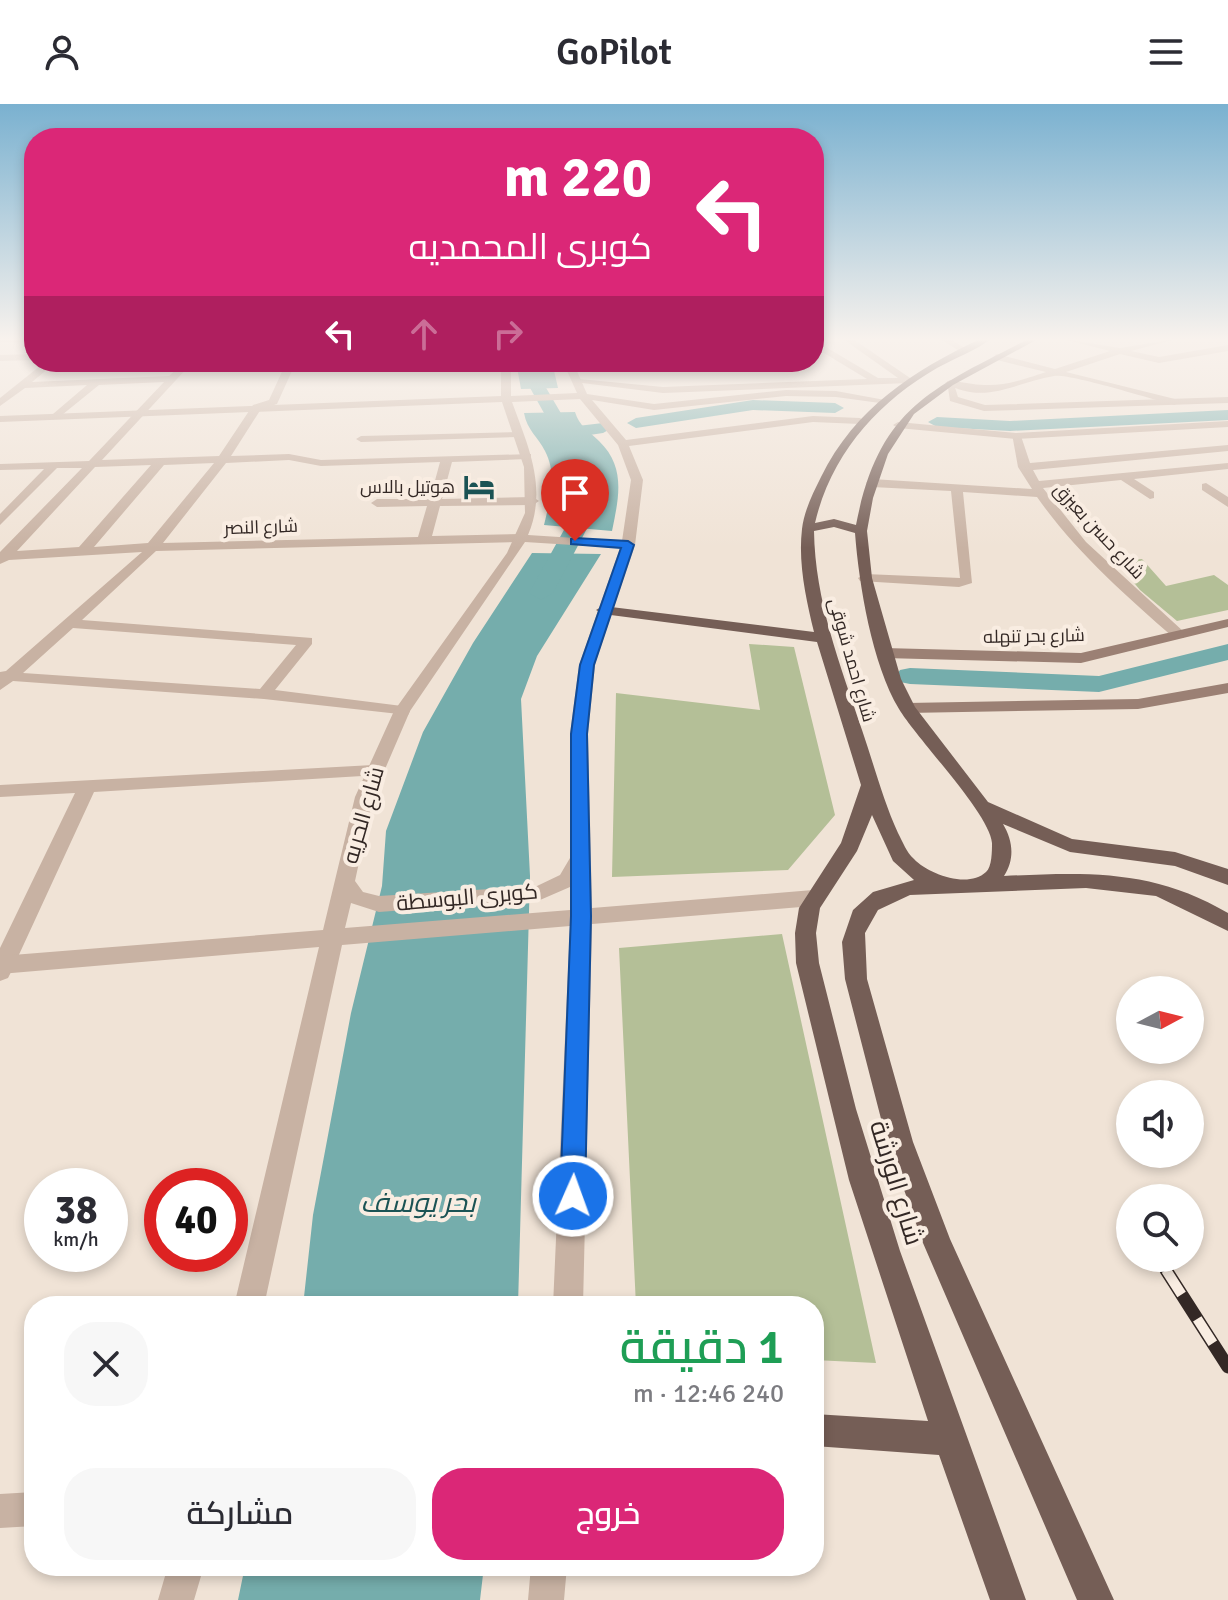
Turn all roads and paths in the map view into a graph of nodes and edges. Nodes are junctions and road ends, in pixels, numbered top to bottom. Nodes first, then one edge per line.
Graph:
1 (65, 409) edge
2 (146, 409) edge
3 (216, 409) edge
4 (256, 409) edge
5 (509, 409) edge
6 (596, 409) edge
7 (872, 409) edge
8 (918, 409) edge
9 (143, 412) junction
10 (57, 416) junction
11 (0, 419) edge
12 (860, 421) junction
13 (1228, 424) edge
14 (898, 425) junction
15 (518, 434) junction
16 (1016, 436) junction
17 (361, 439) dead end
18 (623, 444) junction
19 (1228, 448) edge
20 (527, 456) junction
21 (447, 458) junction
22 (223, 459) junction
23 (161, 461) junction
24 (96, 463) junction
25 (55, 464) junction
26 (1228, 466) edge
27 (0, 467) edge
28 (1024, 467) junction
29 (1123, 476) junction
30 (872, 483) junction
31 (957, 488) junction
32 (1036, 489) junction
33 (1216, 491) edge
34 (1150, 495) dead end
35 (533, 501) junction
36 (435, 502) junction
37 (377, 503) dead end
38 (1228, 503) edge
39 (815, 507) junction
40 (863, 514) junction
41 (0, 521) edge
42 (808, 528) junction
43 (861, 531) junction
44 (522, 538) junction
45 (424, 540) junction
46 (628, 545) junction
47 (154, 547) junction
48 (83, 551) junction
49 (2, 558) edge
50 (865, 578) junction
51 (603, 610) junction
52 (68, 623) junction
53 (1228, 623) edge
54 (1179, 635) junction
55 (824, 638) junction
56 (884, 653) junction
57 (3, 679) edge
58 (1228, 688) edge
59 (264, 694) junction
60 (907, 708) junction
61 (402, 711) junction
62 (373, 771) junction
63 (871, 783) junction
64 (88, 785) junction
65 (0, 791) edge
66 (977, 802) junction
67 (580, 855) junction
68 (1227, 878) edge
69 (344, 881) junction
70 (967, 885) junction
71 (813, 898) junction
72 (1189, 899) junction
73 (581, 916) junction
74 (1228, 923) edge
75 (332, 938) junction
76 (1, 967) edge
77 (251, 1296) edge
78 (568, 1296) edge
79 (824, 1431) edge
80 (949, 1439) junction
81 (24, 1510) edge
82 (0, 1511) edge
83 (183, 1576) edge
84 (548, 1576) edge
85 (176, 1600) edge
86 (546, 1600) edge
87 (1008, 1600) edge
88 (1096, 1600) edge

1 - 10 street
2 - 9 street
3 - 9 street
4 - 22 street
5 - 15 street, شارع الحريه
6 - 18 street
7 - 12 main road, شارع احمد شوقى
8 - 14 main road, شارع احمد شوقى
9 - 10 street
9 - 24 street
10 - 11 street
12 - 18 street
12 - 39 main road, شارع احمد شوقى
13 - 16 street
14 - 16 street
14 - 30 main road, شارع احمد شوقى
15 - 17 street
15 - 20 street, شارع الحريه
16 - 28 street, شارع حسن بعيزق
18 - 46 street
19 - 28 street
20 - 21 street
20 - 35 street, شارع الحريه
21 - 22 street
21 - 36 street
22 - 23 street
22 - 47 street
23 - 24 street
23 - 48 street
24 - 25 street
24 - 49 street
25 - 27 street
25 - 41 street
26 - 29 street
28 - 32 street, شارع حسن بعيزق
29 - 32 street
29 - 34 street
30 - 31 street
30 - 40 main road, شارع احمد شوقى
31 - 32 street
31 - 50 street
32 - 54 street, شارع حسن بعيزق
33 - 38 street
35 - 36 street
35 - 44 street, شارع الحريه
36 - 37 street
36 - 45 street
39 - 40 main road
39 - 42 main road, شارع احمد شوقى
40 - 43 main road, شارع احمد شوقى
42 - 43 main road
42 - 55 main road, شارع احمد شوقى
43 - 50 main road, شارع احمد شوقى
44 - 45 street, شارع النصر
44 - 46 street, شارع النصر
44 - 61 street, شارع الحريه
45 - 47 street, شارع النصر
46 - 51 street
47 - 48 street, شارع النصر
47 - 52 street
48 - 49 street, شارع النصر
50 - 56 main road, شارع احمد شوقى
51 - 55 main road
51 - 67 street
52 - 57 street
52 - 59 street
53 - 54 main road, شارع بحر تنهله
54 - 56 main road, شارع بحر تنهله
55 - 63 main road, شارع احمد شوقى
56 - 60 main road, شارع احمد شوقى
57 - 59 street
58 - 60 main road
59 - 61 street
60 - 66 main road, شارع احمد شوقى
61 - 62 street, شارع الحريه
62 - 64 street
62 - 69 street, شارع الحريه
63 - 70 main road, شارع احمد شوقى
63 - 71 main road, شارع الورشة
64 - 65 street
64 - 76 street
66 - 68 main road
66 - 70 main road, شارع احمد شوقى
67 - 69 street, كوبرى البوسطة
67 - 73 street
68 - 72 main road
69 - 75 street, شارع الحريه
70 - 72 main road, شارع الورشة
70 - 88 main road, شارع الورشة
71 - 73 street, كوبرى البوسطة
71 - 80 main road, شارع الورشة
72 - 74 main road, شارع الورشة
73 - 75 street, كوبرى البوسطة
73 - 78 street
75 - 76 street, كوبرى البوسطة
75 - 77 street, شارع الحريه
79 - 80 main road
80 - 87 main road, شارع الورشة
81 - 82 street
83 - 85 street
84 - 86 street

